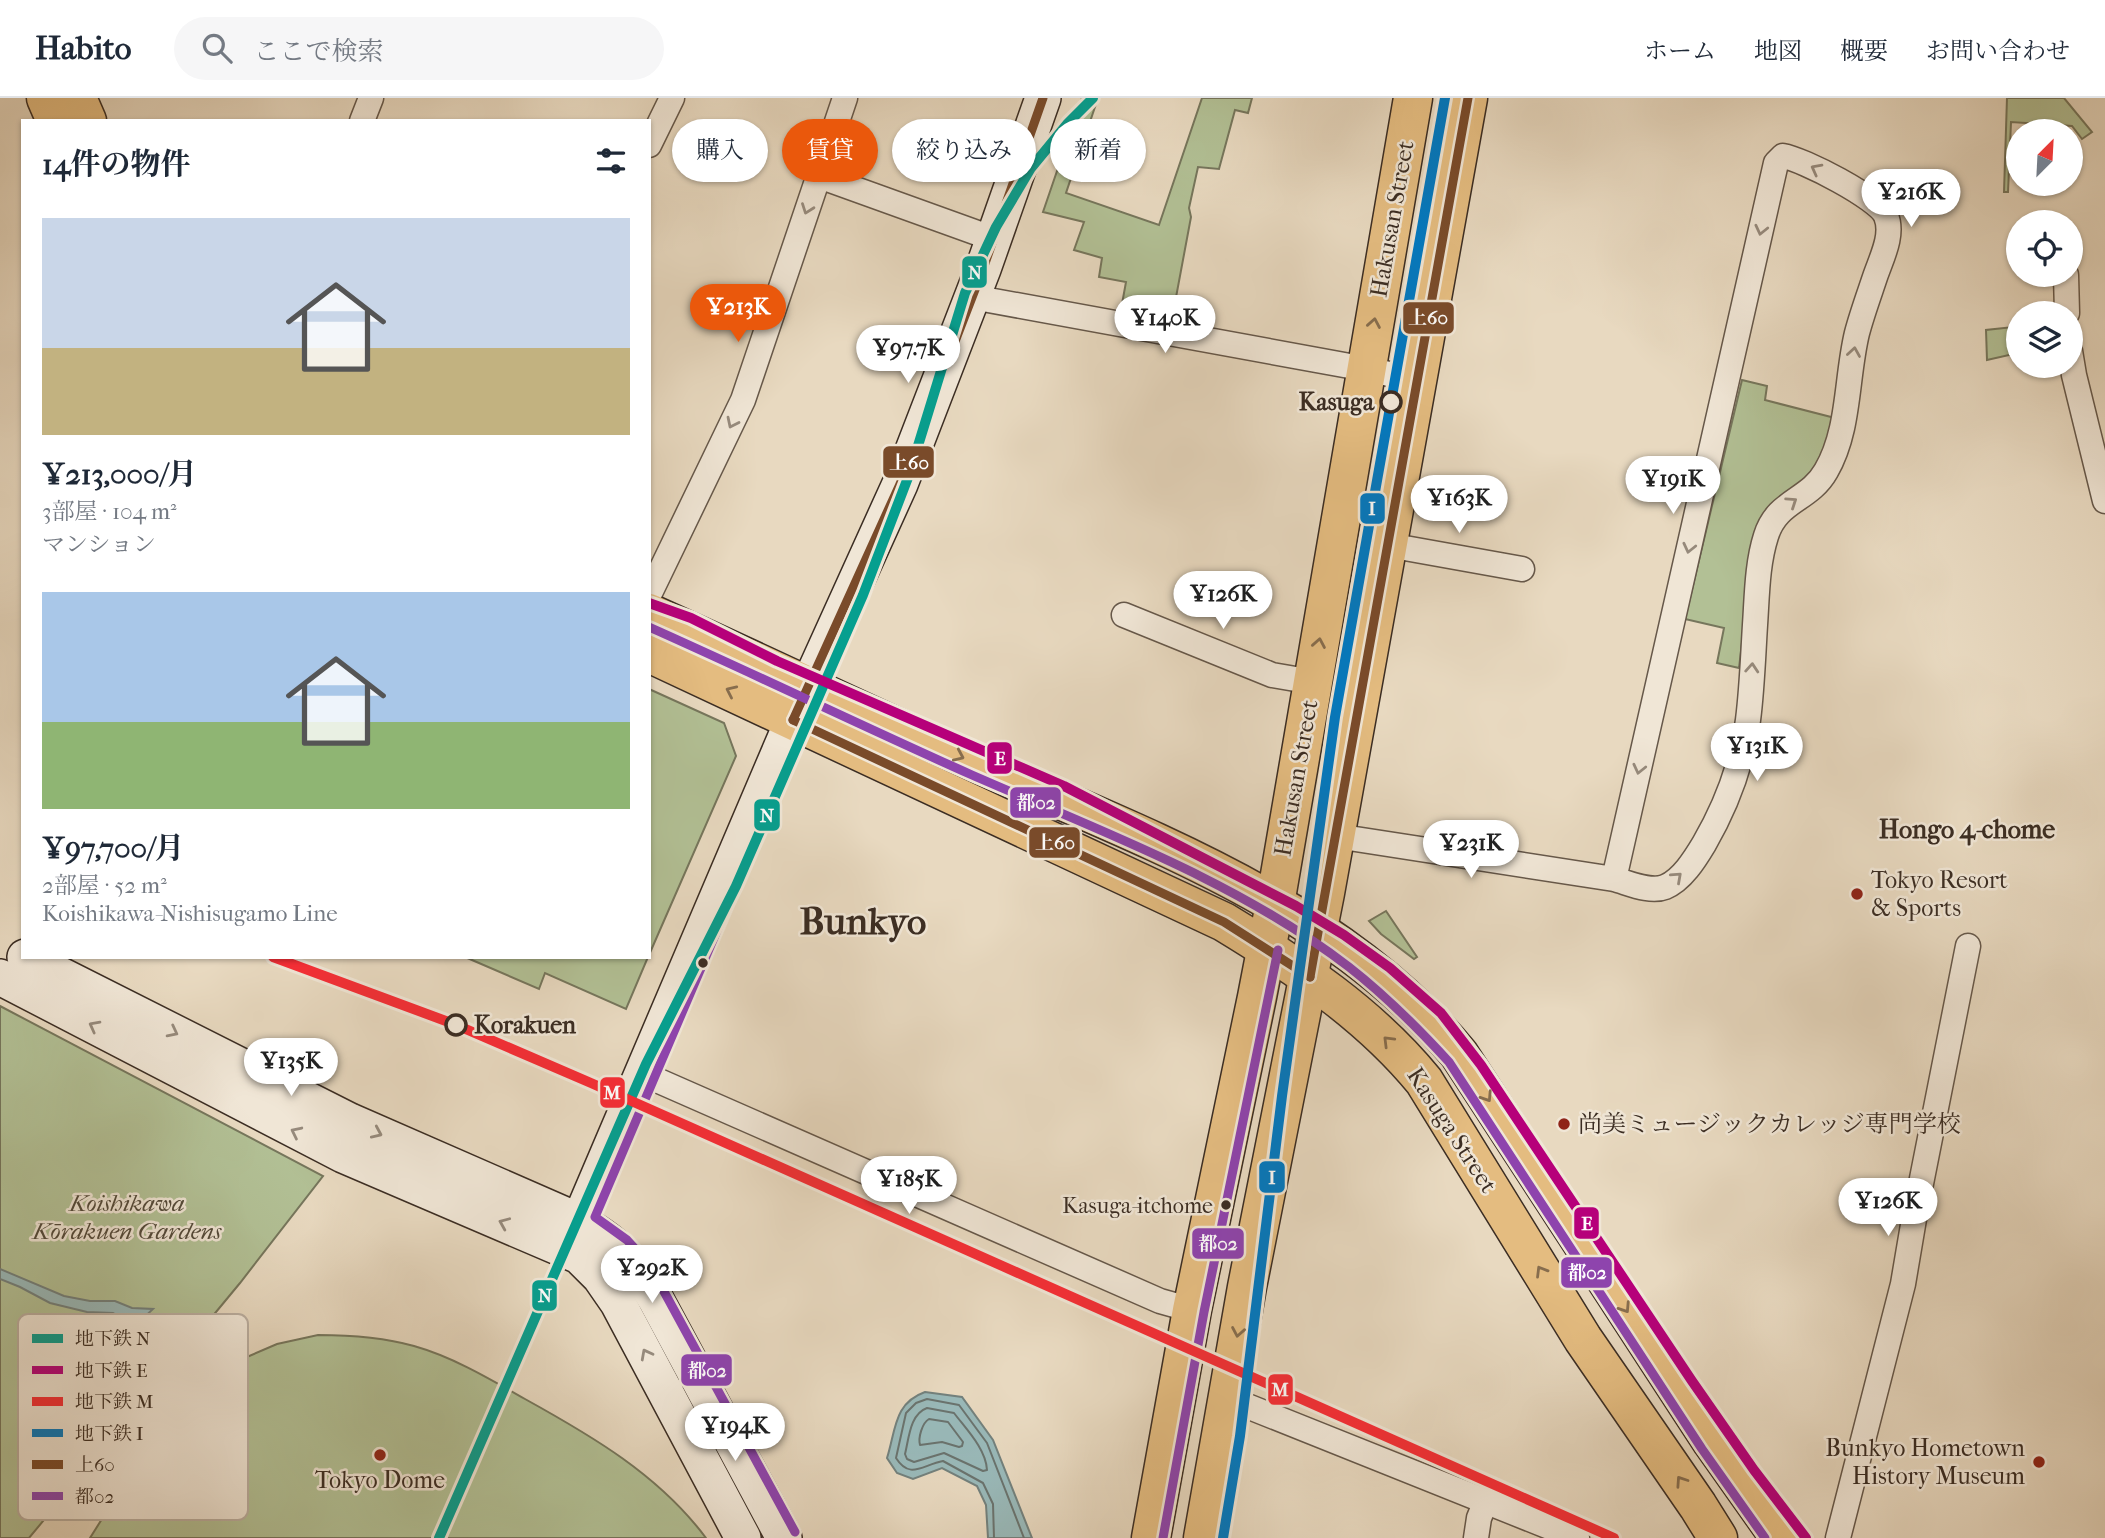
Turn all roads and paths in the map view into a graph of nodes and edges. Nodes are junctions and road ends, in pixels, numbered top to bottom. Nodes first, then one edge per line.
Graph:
1 (46, 98) edge
2 (77, 98) edge
3 (371, 98) edge
4 (672, 98) edge
5 (845, 98) edge
6 (1043, 98) edge
7 (1413, 98) edge
8 (1468, 98) edge
9 (55, 119) edge
10 (86, 119) edge
11 (363, 119) edge
12 (838, 119) edge
13 (651, 141) edge
14 (817, 182) edge
15 (836, 182) edge
16 (994, 239) junction
17 (972, 297) junction
18 (1366, 369) junction
19 (2075, 378) edge
20 (1417, 380) junction
21 (2105, 501) edge
22 (1388, 545) junction
23 (1522, 569) dead end
24 (651, 591) edge
25 (651, 613) edge
26 (1124, 615) dead end
27 (651, 654) edge
28 (1312, 682) junction
29 (801, 703) junction
30 (1336, 836) junction
31 (1614, 879) junction
32 (1275, 904) junction
33 (1318, 931) junction
34 (1968, 946) dead end
35 (0, 947) edge
36 (1266, 948) junction
37 (21, 956) edge
38 (28, 959) edge
39 (0, 977) edge
40 (1310, 977) junction
41 (643, 1074) junction
42 (573, 1236) junction
43 (1192, 1310) junction
44 (1227, 1398) junction
45 (1486, 1501) junction
46 (743, 1538) edge
47 (784, 1538) edge
48 (1151, 1538) edge
49 (1203, 1538) edge
50 (1476, 1538) edge
51 (1577, 1538) edge
52 (1718, 1538) edge
53 (1780, 1538) edge
54 (1838, 1538) edge

1 - 9 main road
2 - 10 main road
3 - 11 street
4 - 13 street
5 - 12 street
6 - 16 main road
18 -> 7 main road, Hakusan Street
8 - 20 main road, Hakusan Street
14 -> 24 street
15 - 16 street
16 - 17 main road
17 - 18 street
17 - 29 main road
18 - 20 street
28 -> 18 main road, Hakusan Street
19 - 21 street
20 - 22 main road, Hakusan Street
22 - 23 street
22 - 30 main road, Hakusan Street
25 - 29 main road, Kasuga Street
26 - 28 street
29 -> 27 main road, Kasuga Street
28 - 32 main road, Hakusan Street
29 -> 32 main road, Kasuga Street
29 - 36 main road, Kasuga Street
29 - 41 main road
30 - 31 street
30 - 33 main road, Hakusan Street
31 -> 31 street
32 - 33 main road, Kasuga Street
32 - 36 main road, Hakusan Street
33 - 40 main road, Hakusan Street
33 -> 53 main road, Kasuga Street
34 - 54 street
35 - 37 main road
36 - 40 main road, Kasuga Street
36 - 43 main road, Hakusan Street
38 -> 42 main road
42 -> 39 main road
40 -> 44 main road, Hakusan Street
52 -> 40 main road, Kasuga Street
41 - 42 main road
41 - 43 street
46 -> 42 main road
42 - 47 main road
43 - 48 main road, Hakusan Street
44 - 45 street
44 - 49 main road, Hakusan Street
45 - 50 street
45 - 51 street

